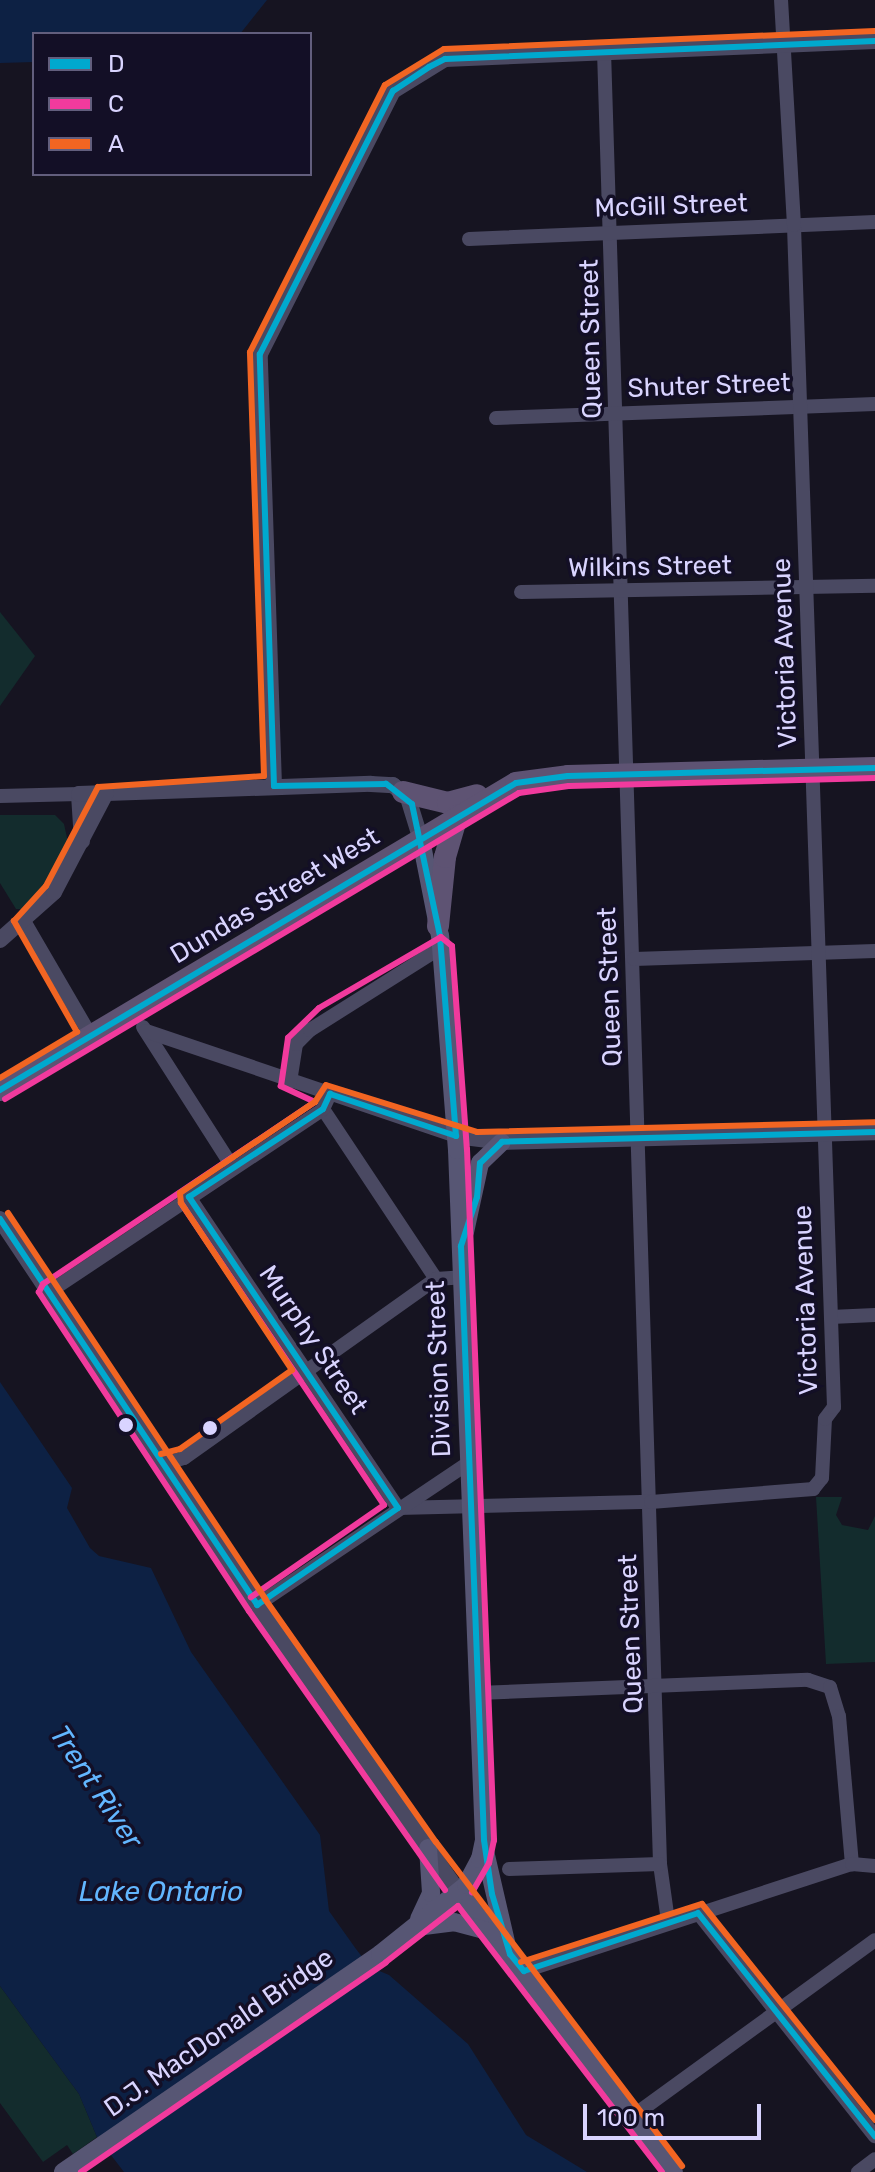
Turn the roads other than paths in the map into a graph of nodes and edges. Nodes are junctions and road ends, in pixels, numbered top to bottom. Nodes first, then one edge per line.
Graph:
1 (781, 0) edge
2 (875, 41) edge
3 (783, 44) junction
4 (604, 51) junction
5 (875, 222) edge
6 (794, 225) junction
7 (612, 232) junction
8 (469, 239) dead end
9 (875, 404) edge
10 (798, 408) junction
11 (616, 413) junction
12 (496, 418) dead end
13 (875, 586) edge
14 (807, 588) junction
15 (521, 592) dead end
16 (623, 593) junction
17 (875, 768) edge
18 (813, 770) junction
19 (628, 775) junction
20 (274, 786) junction
21 (502, 789) junction
22 (403, 792) junction
23 (106, 793) junction
24 (79, 794) junction
25 (0, 796) edge
26 (457, 816) junction
27 (421, 840) junction
28 (82, 841) junction
29 (24, 921) junction
30 (440, 937) junction
31 (0, 940) edge
32 (875, 951) edge
33 (818, 953) junction
34 (634, 959) junction
35 (139, 1022) junction
36 (91, 1036) junction
37 (290, 1082) junction
38 (0, 1090) edge
39 (330, 1094) junction
40 (323, 1109) junction
41 (875, 1132) edge
42 (823, 1134) junction
43 (456, 1136) junction
44 (638, 1139) junction
45 (502, 1142) junction
46 (233, 1168) junction
47 (189, 1197) junction
48 (0, 1219) edge
49 (461, 1246) junction
50 (462, 1277) junction
51 (436, 1279) junction
52 (49, 1292) junction
53 (875, 1315) edge
54 (831, 1317) junction
55 (306, 1373) junction
56 (468, 1463) junction
57 (164, 1464) junction
58 (651, 1502) junction
59 (469, 1505) junction
60 (398, 1508) junction
61 (257, 1605) junction
62 (656, 1686) junction
63 (478, 1693) junction
64 (484, 1840) junction
65 (428, 1848) junction
66 (660, 1864) junction
67 (852, 1864) junction
68 (875, 1866) edge
69 (509, 1869) dead end
70 (459, 1892) junction
71 (698, 1913) junction
72 (668, 1921) junction
73 (413, 1928) junction
74 (493, 1932) junction
75 (875, 1940) edge
76 (510, 1954) junction
77 (524, 1971) junction
78 (777, 2012) junction
79 (633, 2116) junction
80 (875, 2136) edge
81 (875, 2159) edge
82 (63, 2172) edge
83 (674, 2172) edge
84 (858, 2172) edge

1 - 3 street, Victoria Avenue
2 - 3 street
3 - 4 street
3 - 6 street, Victoria Avenue
4 - 7 street, Queen Street
4 - 20 street
5 - 6 street, McGill Street
6 - 7 street, McGill Street
6 - 10 street, Victoria Avenue
7 - 8 street, McGill Street
7 - 11 street, Queen Street
9 - 10 street, Shuter Street
10 - 11 street, Shuter Street
10 - 14 street, Victoria Avenue
11 - 12 street, Shuter Street
11 - 16 street, Queen Street
13 - 14 street, Wilkins Street
14 - 16 street, Wilkins Street
14 - 18 street, Victoria Avenue
15 - 16 street, Wilkins Street
16 - 19 street, Queen Street
17 - 18 main road, Dundas Street West
18 - 19 main road, Dundas Street West
18 - 33 street, Victoria Avenue
19 - 21 main road, Dundas Street West
19 - 34 street, Queen Street
20 - 22 street
20 - 23 street
21 - 22 main road
21 - 26 main road, Dundas Street West
22 - 27 street
23 - 24 street
23 - 28 street
24 - 25 street
24 - 28 street
26 - 27 main road, Dundas Street West
26 - 30 main road
27 - 30 main road, Division Street
27 - 35 main road, Dundas Street West
28 - 29 street
29 - 31 street
29 - 36 street
30 - 37 street
30 - 43 main road, Division Street
32 - 33 street
33 - 34 street
33 - 42 street, Victoria Avenue
34 - 44 street, Queen Street
35 - 36 main road, Dundas Street West
35 - 37 street
35 - 46 street
36 - 38 main road, Dundas Street West
37 - 39 street
39 - 40 street
39 - 43 street
40 - 46 street
40 - 51 street
41 - 42 street
42 - 44 street
42 - 54 street, Victoria Avenue
43 - 45 street
43 - 49 main road, Division Street
44 - 45 street
44 - 58 street, Queen Street
45 - 49 main road
46 - 47 street
47 - 52 street
47 - 55 street, Murphy Street
48 - 52 street
49 - 50 main road, Division Street
50 - 51 street
50 - 56 main road, Division Street
51 - 55 street
52 - 57 street
53 - 54 street
54 - 58 street, Victoria Avenue
55 - 57 street
55 - 60 street, Murphy Street
56 - 59 main road, Division Street
56 - 60 street
57 - 61 street
58 - 59 street
58 - 62 street, Queen Street
59 - 60 street
59 - 63 main road, Division Street
60 - 61 street
61 - 65 street
62 - 63 street
62 - 66 street, Queen Street
62 - 67 street
63 - 64 main road, Division Street
64 - 70 main road, Division Street
64 - 76 main road
65 - 70 street
65 - 73 main road
66 - 69 street
66 - 72 street, Queen Street
67 - 68 street
67 - 71 street
70 - 73 main road, D.J. MacDonald Bridge
70 - 74 main road
71 - 72 street
71 - 78 street
72 - 77 street
73 - 74 main road
73 - 82 main road, D.J. MacDonald Bridge
74 - 76 main road
75 - 78 street
76 - 77 main road
77 - 79 main road
78 - 79 street
78 - 80 street
79 - 83 main road
81 - 84 street

